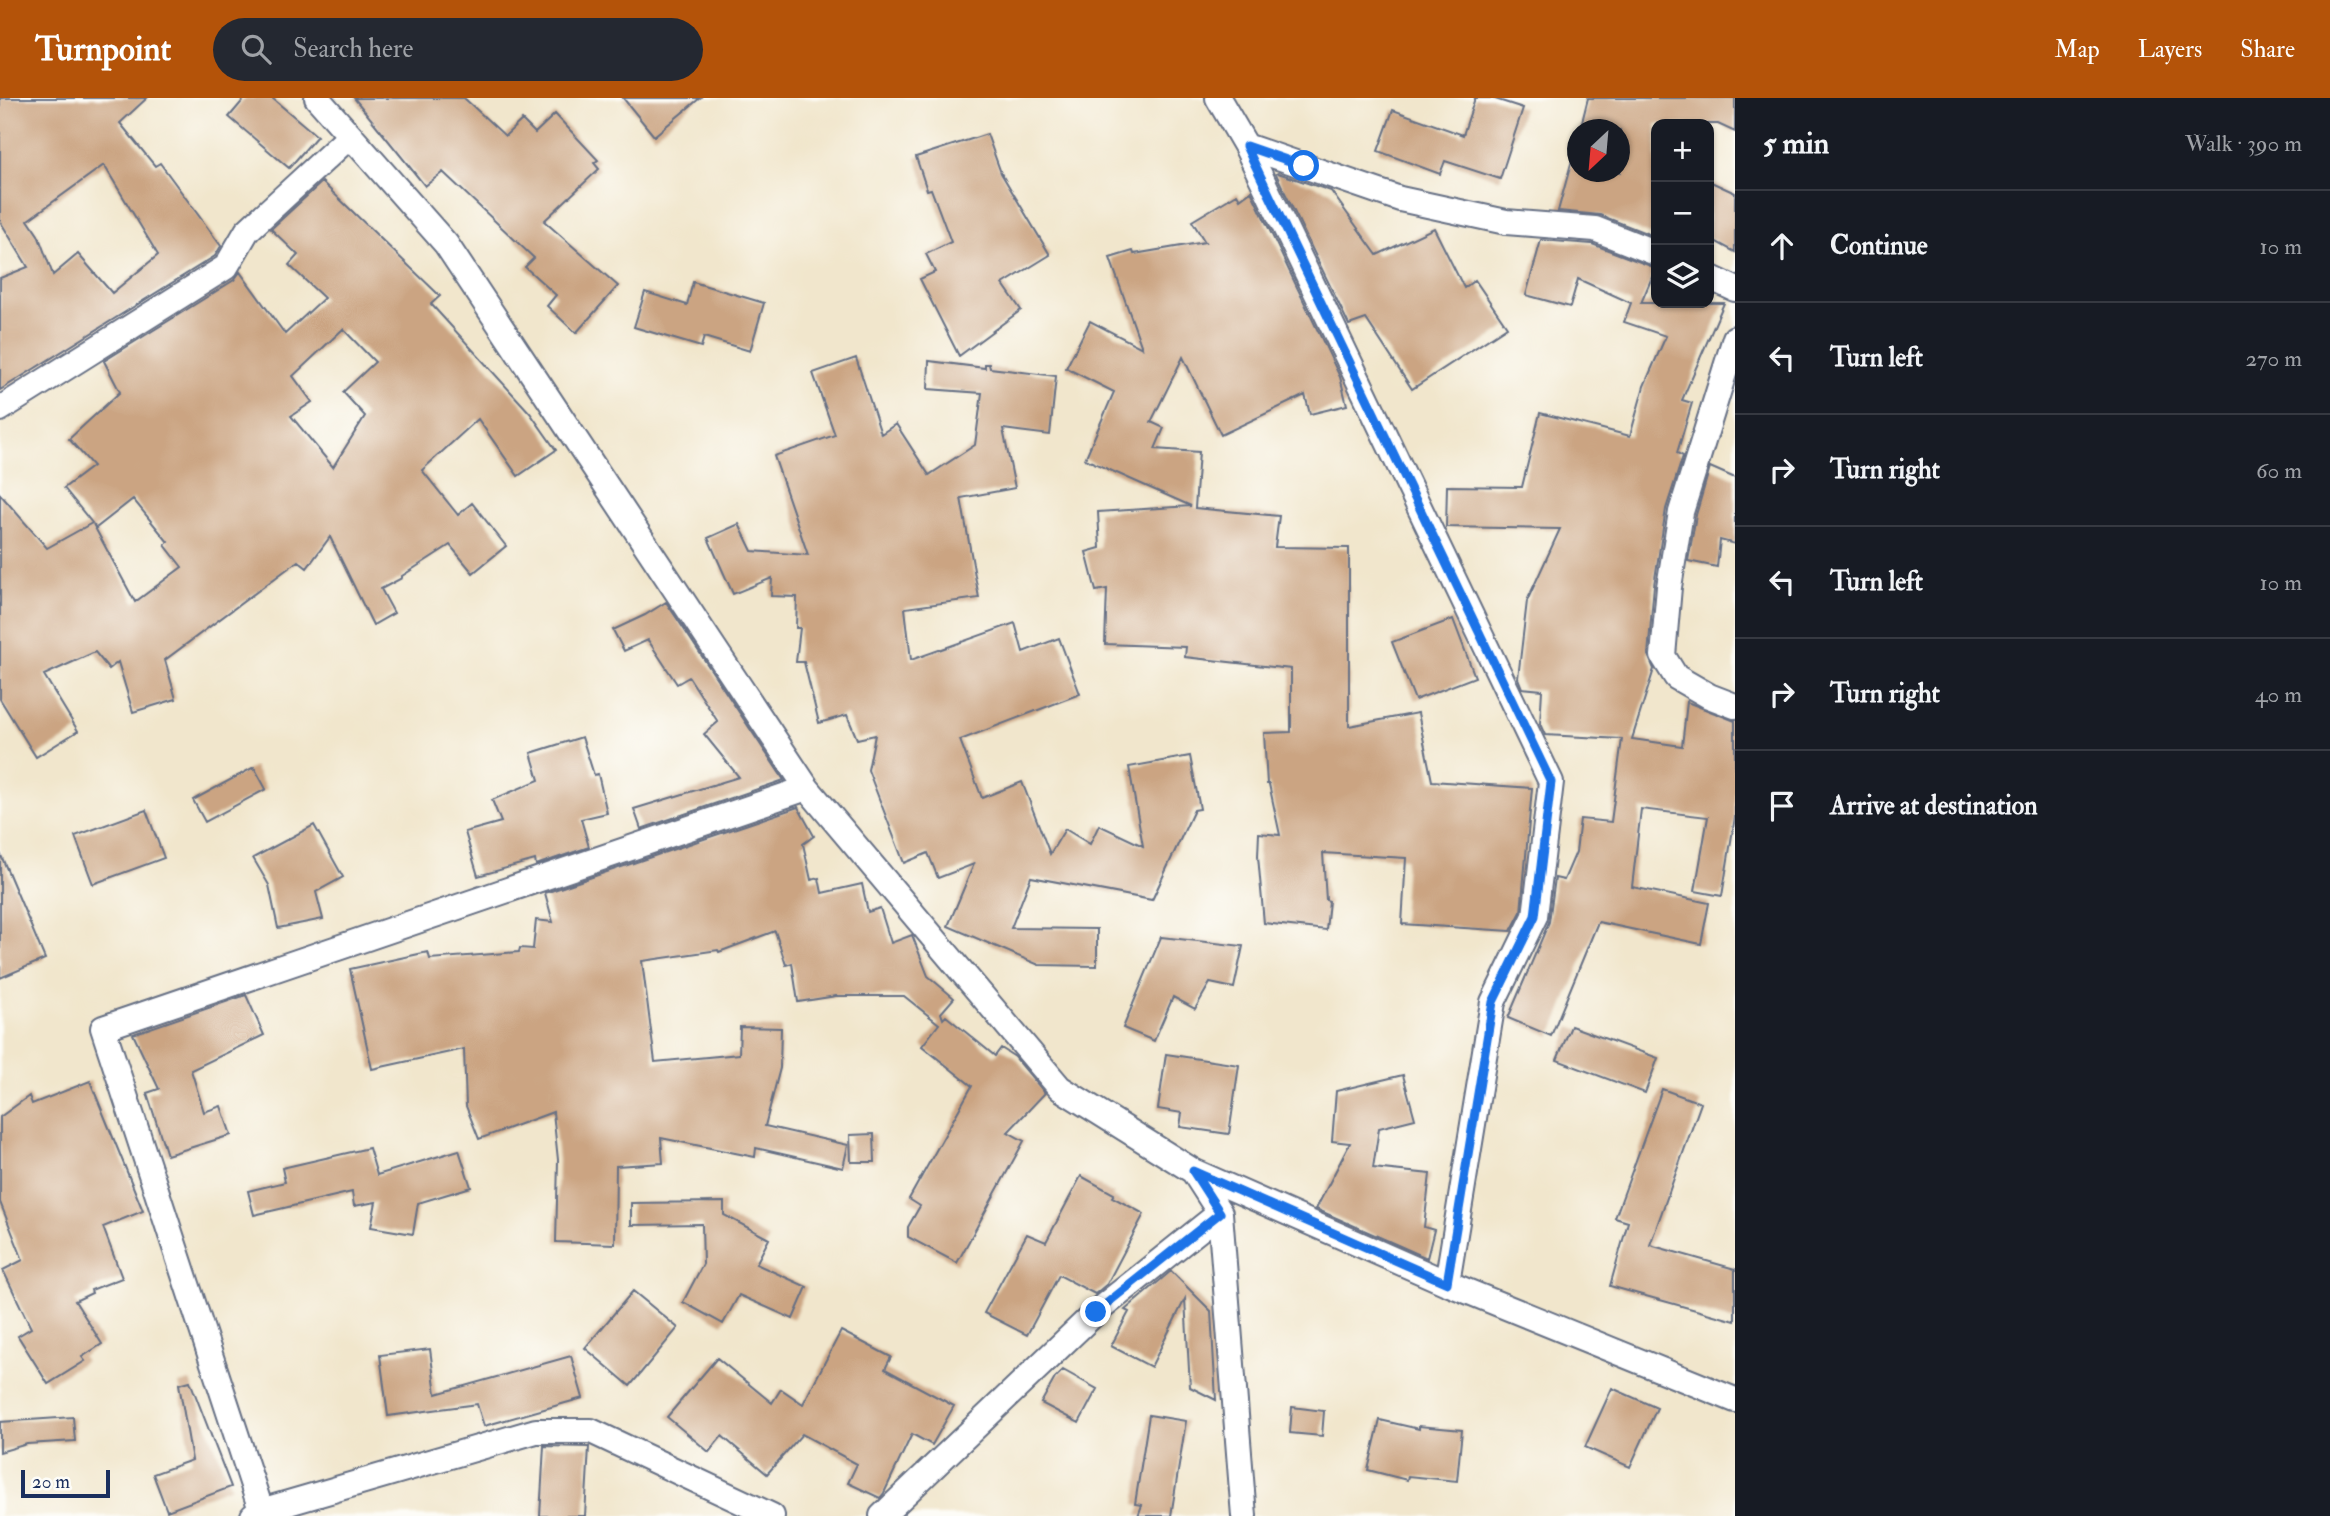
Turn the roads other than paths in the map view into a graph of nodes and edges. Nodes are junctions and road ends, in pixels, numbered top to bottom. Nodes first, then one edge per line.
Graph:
1 (317, 98) edge
2 (1218, 98) edge
3 (350, 136) junction
4 (1246, 146) junction
5 (1651, 251) edge
6 (1714, 279) edge
7 (1735, 289) edge
8 (1735, 338) edge
9 (0, 409) edge
10 (1735, 706) edge
11 (807, 788) junction
12 (1193, 1171) junction
13 (1220, 1213) junction
14 (1447, 1283) junction
15 (1735, 1400) edge
16 (259, 1515) edge
17 (772, 1516) edge
18 (882, 1516) edge
19 (1244, 1516) edge

1 - 3 street
2 - 4 street
3 - 9 street
3 - 11 street
4 - 5 street
4 - 14 street
6 - 7 street
8 - 10 street
11 - 12 street
11 - 16 street
12 - 13 street
12 - 14 street
13 - 18 street
13 - 19 street
14 - 15 street
16 - 17 street

